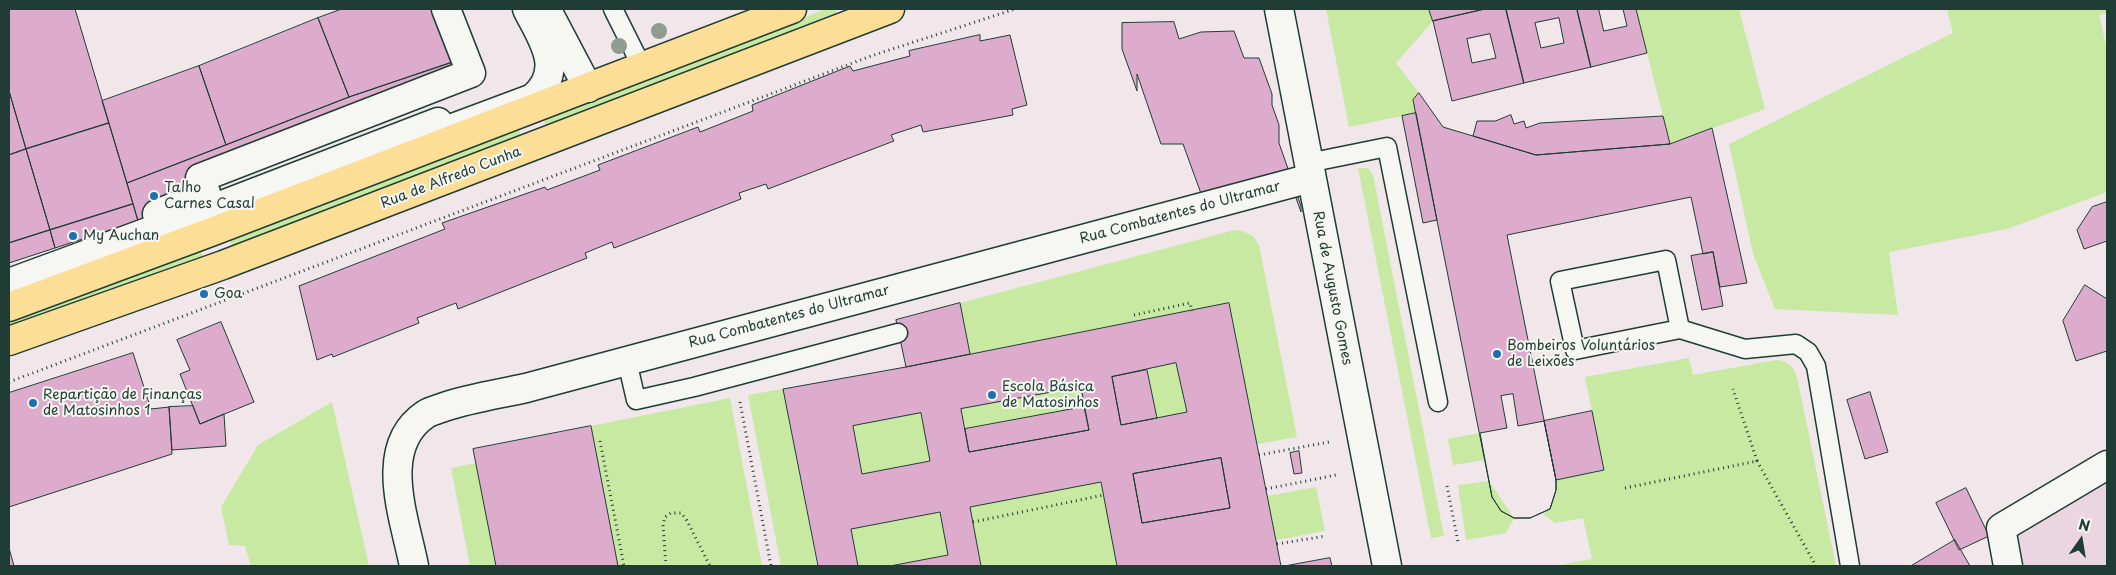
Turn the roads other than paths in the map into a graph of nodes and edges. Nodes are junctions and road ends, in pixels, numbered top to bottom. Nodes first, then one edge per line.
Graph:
1 (446, 9) edge
2 (527, 9) edge
3 (546, 9) edge
4 (613, 9) edge
5 (792, 9) edge
6 (890, 9) edge
7 (1279, 9) edge
8 (642, 67) junction
9 (588, 88) junction
10 (1309, 170) junction
11 (9, 263) edge
12 (9, 283) edge
13 (9, 307) edge
14 (1680, 329) junction
15 (898, 334) dead end
16 (9, 341) edge
17 (627, 361) junction
18 (1438, 402) dead end
19 (2107, 465) edge
20 (414, 566) edge
21 (1386, 566) edge
22 (1850, 566) edge
23 (2008, 566) edge

1 - 11 street
2 - 12 street
3 - 9 street
4 - 8 lane
5 - 8 main road
6 - 16 main road, Rua de Alfredo Cunha
7 - 10 street, Rua de Augusto Gomes
8 - 9 main road
9 - 13 main road
10 - 17 street, Rua Combatentes do Ultramar
10 - 18 lane
10 - 21 street, Rua de Augusto Gomes
14 - 14 lane
14 - 22 lane
15 - 17 lane
17 - 20 street, Rua Combatentes do Ultramar
19 - 23 street

